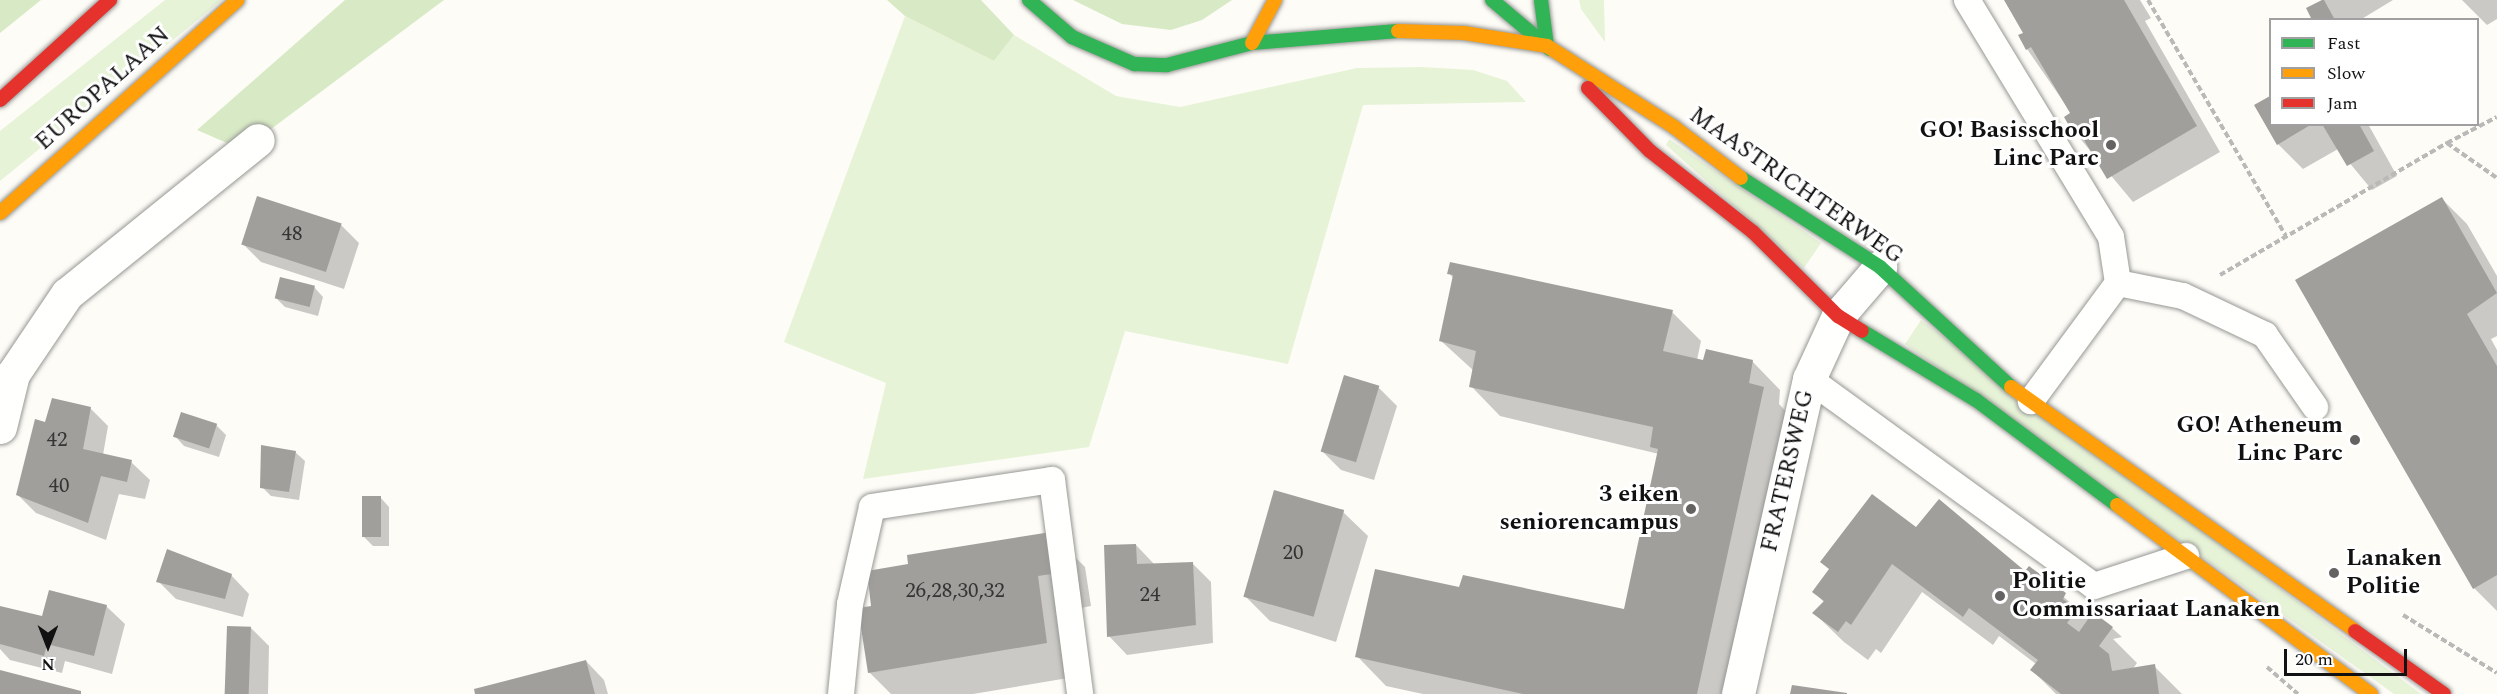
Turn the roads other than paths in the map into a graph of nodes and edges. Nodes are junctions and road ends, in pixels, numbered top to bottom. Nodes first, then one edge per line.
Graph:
1 (110, 0) edge
2 (237, 0) edge
3 (1029, 0) edge
4 (1275, 0) edge
5 (1492, 0) edge
6 (1541, 0) edge
7 (1967, 0) edge
8 (1252, 44) junction
9 (1547, 46) junction
10 (0, 100) edge
11 (258, 140) dead end
12 (0, 213) edge
13 (1881, 267) junction
14 (2118, 283) junction
15 (1838, 316) junction
16 (1809, 379) junction
17 (2031, 401) junction
18 (2315, 407) dead end
19 (0, 427) edge
20 (2186, 556) junction
21 (841, 694) edge
22 (1080, 694) edge
23 (1738, 694) edge
24 (2371, 694) edge
25 (2444, 694) edge

1 - 10 main road
2 - 12 main road, EUROPALAAN
3 - 8 main road
4 - 8 main road
5 - 9 main road, MAASTRICHTERWEG
6 - 9 main road
7 - 14 lane
8 - 9 main road
9 - 13 main road, MAASTRICHTERWEG
9 - 15 main road, MAASTRICHTERWEG
11 - 19 street
13 - 15 street, FRATERSWEG
13 - 17 main road, MAASTRICHTERWEG
14 - 17 lane
14 - 18 lane
15 - 16 street, FRATERSWEG
15 - 20 main road, MAASTRICHTERWEG
16 - 20 lane
16 - 23 street, FRATERSWEG
17 - 25 main road, MAASTRICHTERWEG
20 - 24 main road, MAASTRICHTERWEG
21 - 22 lane

